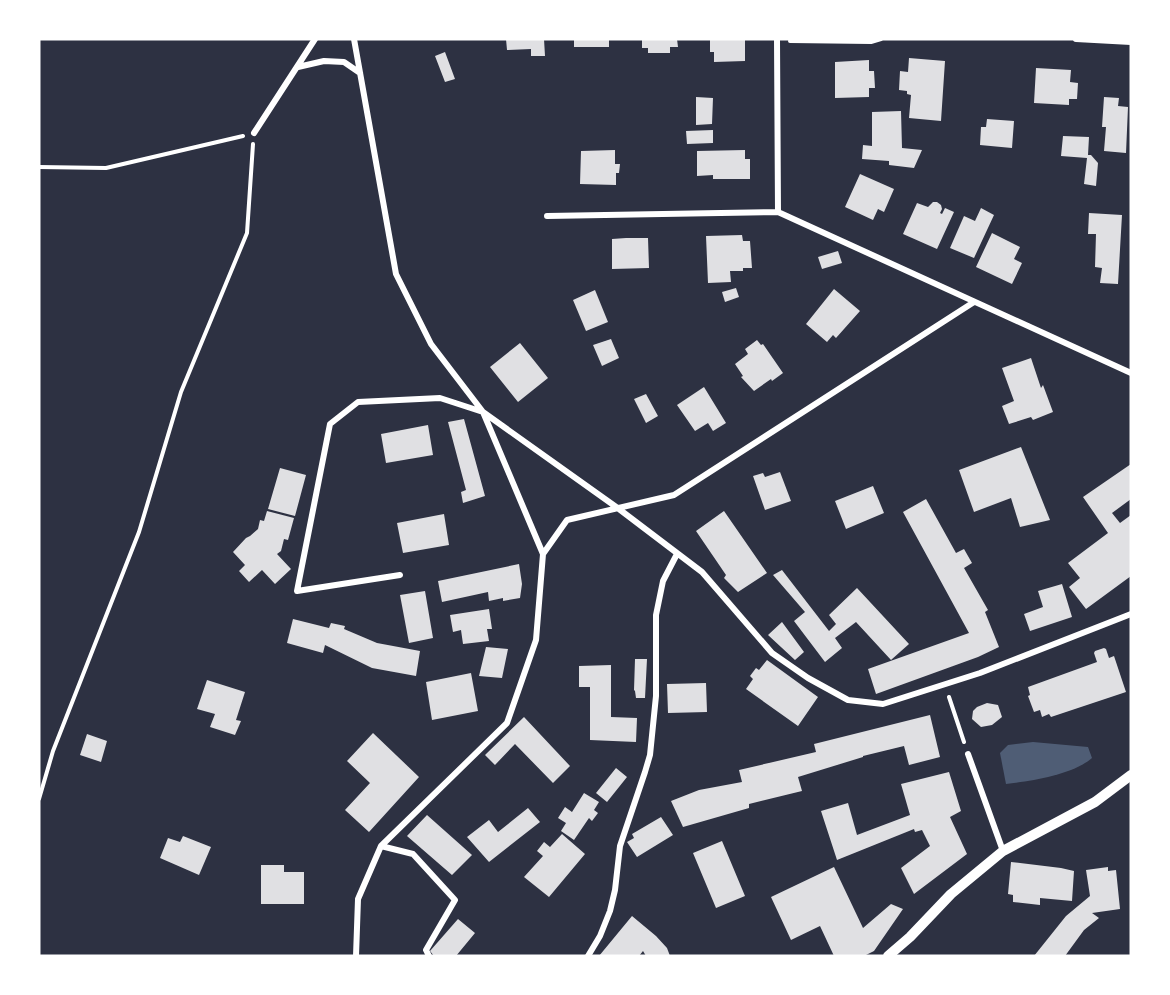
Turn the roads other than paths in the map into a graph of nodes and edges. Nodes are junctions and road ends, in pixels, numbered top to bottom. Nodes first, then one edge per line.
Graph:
1 (315, 39) edge
2 (354, 39) edge
3 (1076, 39) edge
4 (777, 40) edge
5 (1131, 42) edge
6 (297, 67) junction
7 (360, 73) junction
8 (254, 133) road end
9 (778, 212) junction
10 (547, 216) dead end
11 (975, 302) junction
12 (1131, 374) edge
13 (483, 412) junction
14 (619, 509) junction
15 (543, 554) junction
16 (677, 554) junction
17 (400, 575) dead end
18 (1131, 614) edge
19 (968, 754) road end
20 (1131, 775) edge
21 (381, 846) junction
22 (1003, 851) junction
23 (356, 956) edge
24 (429, 956) edge
25 (588, 956) edge
26 (888, 956) edge

1 - 6 street
2 - 7 street
3 - 5 street
4 - 9 street
6 - 7 street
6 - 8 street
7 - 13 street
9 - 10 street
9 - 11 street
11 - 12 street
11 - 14 street
13 - 14 street
13 - 15 street
13 - 17 street
14 - 15 street
14 - 16 street
15 - 21 street
16 - 18 street
16 - 25 street
19 - 22 street
20 - 22 street
21 - 23 street
21 - 24 street
22 - 26 street

